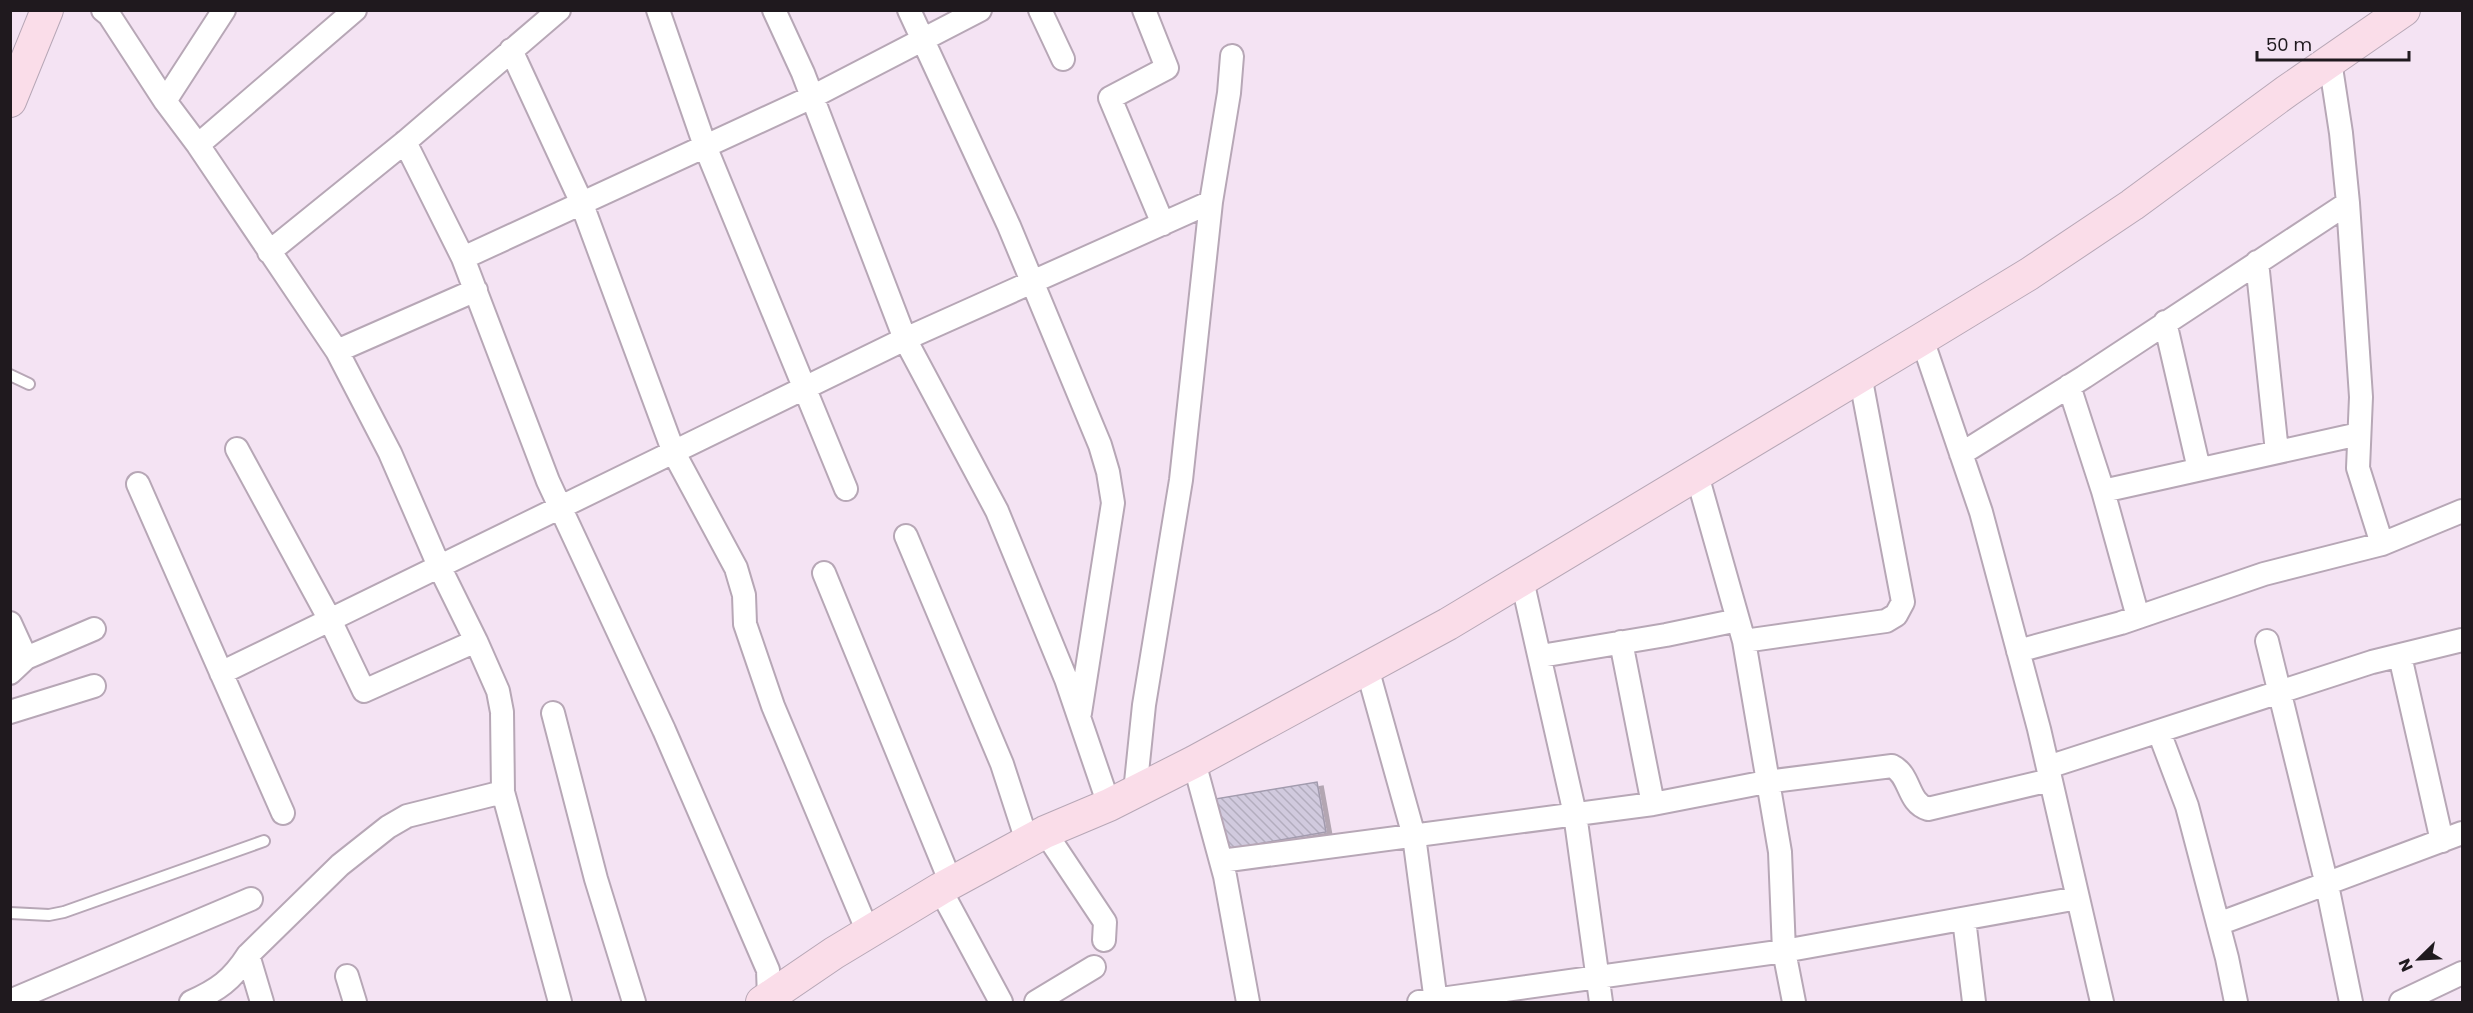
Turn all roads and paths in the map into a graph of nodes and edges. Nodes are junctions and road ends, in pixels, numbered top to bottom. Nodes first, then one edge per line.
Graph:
1 (47, 10) edge
2 (103, 10) edge
3 (224, 10) edge
4 (355, 10) edge
5 (559, 10) edge
6 (658, 10) edge
7 (774, 10) edge
8 (909, 10) edge
9 (980, 10) edge
10 (1040, 10) edge
11 (1144, 10) edge
12 (2404, 10) edge
13 (922, 38) junction
14 (511, 50) junction
15 (1232, 56) dead end
16 (1063, 59) dead end
17 (2330, 61) junction
18 (812, 97) junction
19 (10, 101) edge
20 (165, 101) junction
21 (405, 142) junction
22 (198, 145) junction
23 (705, 146) junction
24 (1211, 202) junction
25 (2348, 203) junction
26 (581, 204) junction
27 (1163, 224) junction
28 (269, 252) junction
29 (463, 258) junction
30 (2257, 262) junction
31 (1033, 282) junction
32 (476, 290) junction
33 (2165, 322) junction
34 (905, 339) junction
35 (1922, 339) junction
36 (337, 351) junction
37 (10, 375) edge
38 (1860, 375) junction
39 (29, 384) dead end
40 (2069, 386) junction
41 (805, 387) junction
42 (2359, 434) junction
43 (237, 449) dead end
44 (2277, 452) junction
45 (674, 453) junction
46 (1961, 454) junction
47 (2199, 470) junction
48 (1697, 475) junction
49 (138, 484) dead end
50 (846, 489) dead end
51 (2103, 491) junction
52 (560, 508) junction
53 (2463, 512) edge
54 (906, 536) dead end
55 (2382, 544) junction
56 (439, 566) junction
57 (825, 573) dead end
58 (1522, 580) junction
59 (2138, 617) junction
60 (330, 620) junction
61 (10, 623) edge
62 (94, 629) dead end
63 (1741, 630) junction
64 (2463, 640) edge
65 (476, 641) junction
66 (2267, 641) dead end
67 (1622, 642) junction
68 (2018, 651) junction
69 (1541, 656) junction
70 (2400, 656) junction
71 (16, 665) edge
72 (1367, 668) junction
73 (221, 673) junction
74 (94, 686) dead end
75 (2280, 692) junction
76 (10, 712) edge
77 (553, 713) dead end
78 (1079, 717) junction
79 (2159, 732) junction
80 (1194, 762) junction
81 (2049, 774) junction
82 (1766, 782) junction
83 (503, 792) junction
84 (1122, 798) junction
85 (1653, 804) junction
86 (283, 813) dead end
87 (1575, 814) junction
88 (1414, 836) junction
89 (1036, 837) junction
90 (2452, 837) edge
91 (264, 841) dead end
92 (1221, 861) junction
93 (2327, 885) junction
94 (945, 886) junction
95 (2078, 898) junction
96 (251, 899) dead end
97 (10, 913) edge
98 (1964, 919) junction
99 (2218, 924) junction
100 (868, 932) junction
101 (1104, 940) dead end
102 (1784, 951) junction
103 (248, 955) junction
104 (1094, 967) dead end
105 (2463, 973) edge
106 (347, 976) dead end
107 (1599, 977) junction
108 (10, 1001) edge
109 (768, 1001) edge
110 (191, 1002) edge
111 (262, 1002) edge
112 (355, 1002) edge
113 (560, 1002) edge
114 (634, 1002) edge
115 (1001, 1002) edge
116 (1036, 1002) edge
117 (1248, 1002) edge
118 (1430, 1002) edge
119 (1601, 1002) edge
120 (1794, 1002) edge
121 (1974, 1002) edge
122 (2102, 1002) edge
123 (2236, 1002) edge
124 (2350, 1002) edge
125 (2401, 1002) edge

1 - 19 street
2 - 20 street
3 - 20 street
4 - 22 street
5 - 14 street
6 - 23 street
7 - 18 street
8 - 13 street
9 - 13 street
10 - 16 street
11 - 27 street
12 - 17 street
13 - 18 street
13 - 31 street
14 - 21 street
14 - 26 street
15 - 24 street
17 - 25 street
17 - 35 street
18 - 23 street
18 - 34 street
20 - 22 street
21 - 28 street
21 - 29 street
22 - 28 street
23 - 26 street
23 - 41 street
24 - 27 street
24 - 84 street
25 - 30 street
25 - 42 street
26 - 29 street
26 - 45 street
27 - 31 street
28 - 36 street
29 - 32 street
30 - 33 street
30 - 44 street
31 - 34 street
31 - 78 street
32 - 36 street
32 - 52 street
33 - 40 street
33 - 47 street
34 - 41 street
34 - 78 street
35 - 38 street
35 - 46 street
36 - 56 street
37 - 39 lane
38 - 48 street
38 - 63 street
40 - 46 street
40 - 51 street
41 - 45 street
41 - 50 street
42 - 44 street
42 - 55 street
43 - 60 street
44 - 47 street
45 - 52 street
45 - 100 street
46 - 68 street
47 - 51 street
48 - 58 street
48 - 63 street
49 - 73 street
51 - 59 street
52 - 56 street
52 - 109 street
53 - 55 street
54 - 89 street
55 - 59 street
56 - 60 street
56 - 65 street
57 - 94 street
58 - 69 street
58 - 72 street
59 - 68 street
60 - 65 street
60 - 73 street
61 - 71 street
62 - 71 street
63 - 67 street
63 - 82 street
64 - 70 street
65 - 83 street
66 - 75 street
67 - 69 street
67 - 85 street
68 - 81 street
69 - 87 street
70 - 75 street
70 - 90 street
72 - 80 street
72 - 88 street
73 - 86 street
74 - 76 street
75 - 79 street
75 - 93 street
77 - 114 street
78 - 84 street
79 - 81 street
79 - 99 street
80 - 84 street
80 - 92 street
81 - 82 street
81 - 95 street
82 - 85 street
82 - 102 street
83 - 103 street
83 - 113 street
84 - 89 street
85 - 87 street
87 - 88 street
87 - 107 street
88 - 92 street
88 - 118 street
89 - 94 street
89 - 101 street
90 - 93 street
91 - 97 lane
92 - 117 street
93 - 99 street
93 - 124 street
94 - 100 street
94 - 115 street
95 - 98 street
95 - 122 street
96 - 108 street
98 - 102 street
98 - 121 street
99 - 123 street
100 - 109 street
102 - 107 street
102 - 120 street
103 - 110 street
103 - 111 street
104 - 116 street
105 - 125 street
106 - 112 street
107 - 118 street
107 - 119 street

